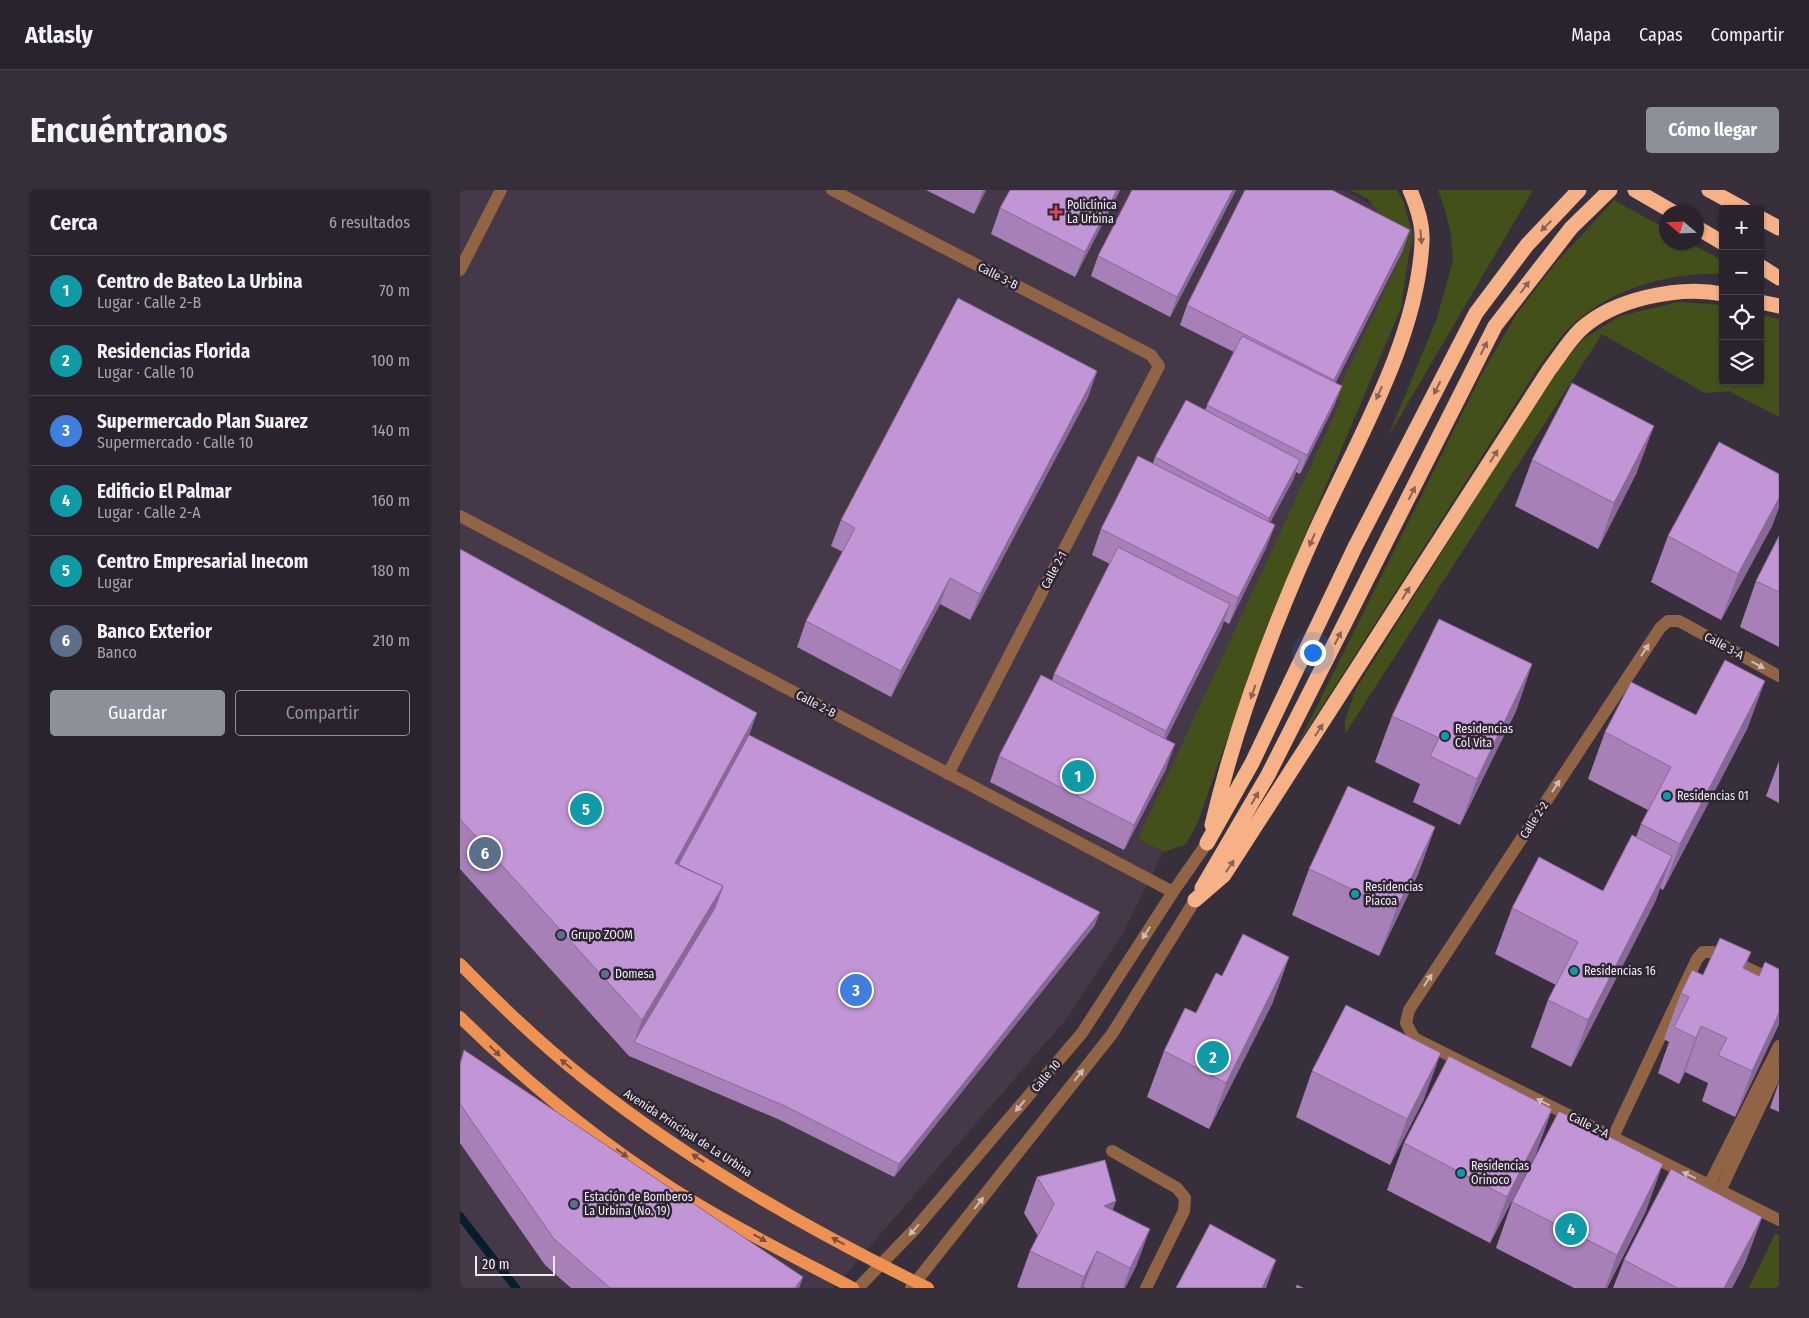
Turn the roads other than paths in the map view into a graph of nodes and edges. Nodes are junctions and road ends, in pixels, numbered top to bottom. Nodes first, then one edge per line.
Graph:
1 (501, 190) edge
2 (832, 190) edge
3 (1410, 190) edge
4 (1578, 190) edge
5 (1610, 190) edge
6 (1635, 190) edge
7 (1709, 190) edge
8 (1660, 205) edge
9 (1737, 205) edge
10 (1764, 220) edge
11 (1779, 228) edge
12 (1704, 232) edge
13 (1719, 241) edge
14 (1764, 269) edge
15 (460, 270) edge
16 (1779, 278) edge
17 (1719, 294) edge
18 (1764, 303) edge
19 (1779, 306) edge
20 (1160, 366) joint
21 (460, 516) edge
22 (1668, 622) joint
23 (1779, 676) edge
24 (948, 774) junction
25 (1207, 843) junction
26 (1173, 892) junction
27 (1195, 900) junction
28 (460, 964) edge
29 (1779, 983) edge
30 (460, 1017) edge
31 (1406, 1023) joint
32 (1779, 1046) edge
33 (1779, 1067) edge
34 (1613, 1137) junction
35 (1112, 1151) dead end
36 (1714, 1188) junction
37 (1779, 1220) edge
38 (881, 1264) junction
39 (913, 1285) edge
40 (853, 1288) edge
41 (858, 1288) edge
42 (928, 1288) edge
43 (1146, 1288) edge

1 - 15 street
2 - 20 street, Calle 3-B
3 -> 25 highway
4 -> 25 highway
27 -> 5 highway
6 - 8 highway
7 - 9 highway
10 - 11 highway
12 - 13 highway
14 - 16 highway
27 -> 17 highway
18 - 19 highway
20 - 24 street, Calle 2-1
21 - 24 street, Calle 2-B
22 -> 23 street, Calle 3-A
31 -> 22 street, Calle 2-2
24 - 26 street, Calle 2-B
25 - 26 street, Calle 10
26 -> 38 street, Calle 10
39 -> 27 street, Calle 10
38 -> 28 main road, Avenida Principal de La Urbina
29 - 34 street
30 -> 40 main road
34 -> 31 street, Calle 2-A
32 - 36 street
33 - 36 street
36 -> 34 street, Calle 2-A
35 - 43 street
36 - 37 street, Calle 2-A
38 - 39 main road, Avenida Principal de La Urbina
38 - 41 street, Calle 10
39 - 42 main road, Avenida Principal de La Urbina

